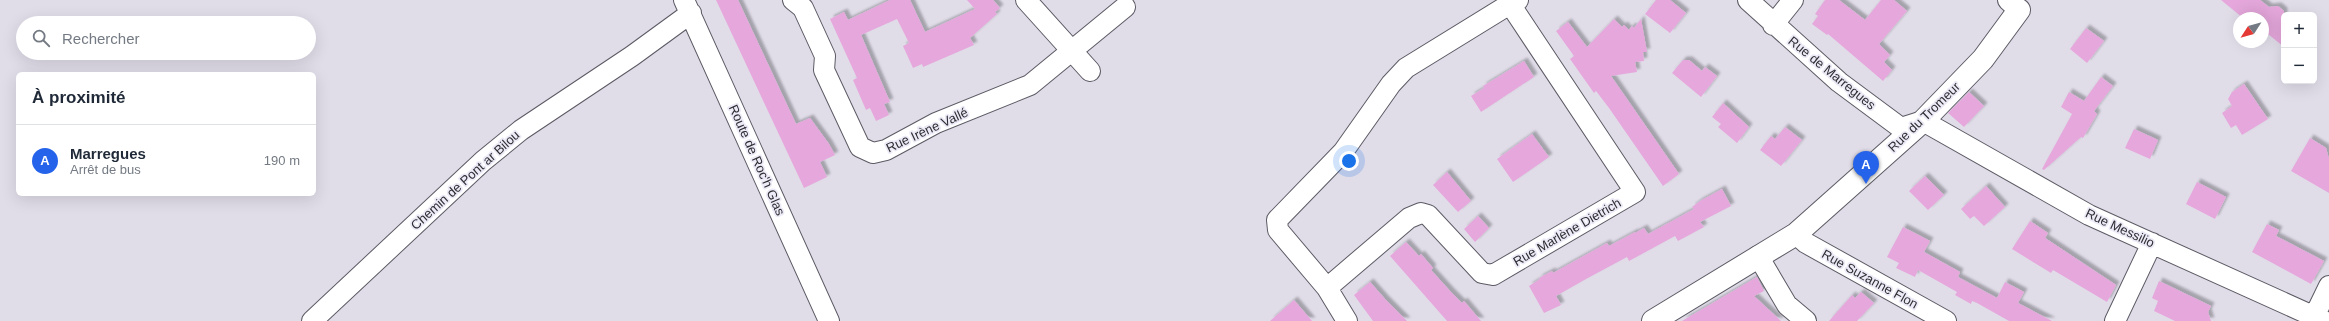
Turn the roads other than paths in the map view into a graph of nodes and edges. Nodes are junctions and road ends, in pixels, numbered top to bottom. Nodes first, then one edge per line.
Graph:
1 (793, 0) edge
2 (1026, 0) edge
3 (1748, 0) edge
4 (1793, 0) edge
5 (1514, 2) edge
6 (2018, 3) edge
7 (687, 7) edge
8 (1125, 7) dead end
9 (1773, 25) junction
10 (1072, 52) junction
11 (1090, 71) dead end
12 (1923, 121) junction
13 (1901, 128) junction
14 (1796, 234) junction
15 (2152, 243) junction
16 (1758, 256) junction
17 (2329, 286) edge
18 (1327, 288) junction
19 (2317, 319) edge
20 (312, 321) edge
21 (829, 321) edge
22 (1347, 321) edge
23 (1653, 321) edge
24 (1806, 321) edge
25 (1946, 321) edge
26 (2115, 321) edge

1 - 10 street, Rue Irène Vallé
2 - 10 street
3 - 9 street, Rue de Marregues
4 - 9 street
5 - 18 street, Rue Marlène Dietrich
5 - 18 street, Rue Marlène Dietrich
6 - 12 main road, Rue du Tromeur
6 - 13 main road, Rue du Tromeur
7 - 20 street, Chemin de Pont ar Bilou
7 - 21 street, Route de Roc'h Glas
8 - 10 street, Rue Irène Vallé
9 - 13 street, Rue de Marregues
10 - 11 street
12 - 13 street
12 - 14 main road, Rue du Tromeur
12 - 15 street, Rue Messilio
13 - 16 main road, Rue du Tromeur
14 - 16 main road, Rue du Tromeur
14 - 25 street, Rue Suzanne Flon
15 - 19 street, Rue Messilio
15 - 26 street
16 - 23 main road, Rue du Tromeur
16 - 24 street
17 - 19 street
18 - 22 street, Rue Marlène Dietrich

